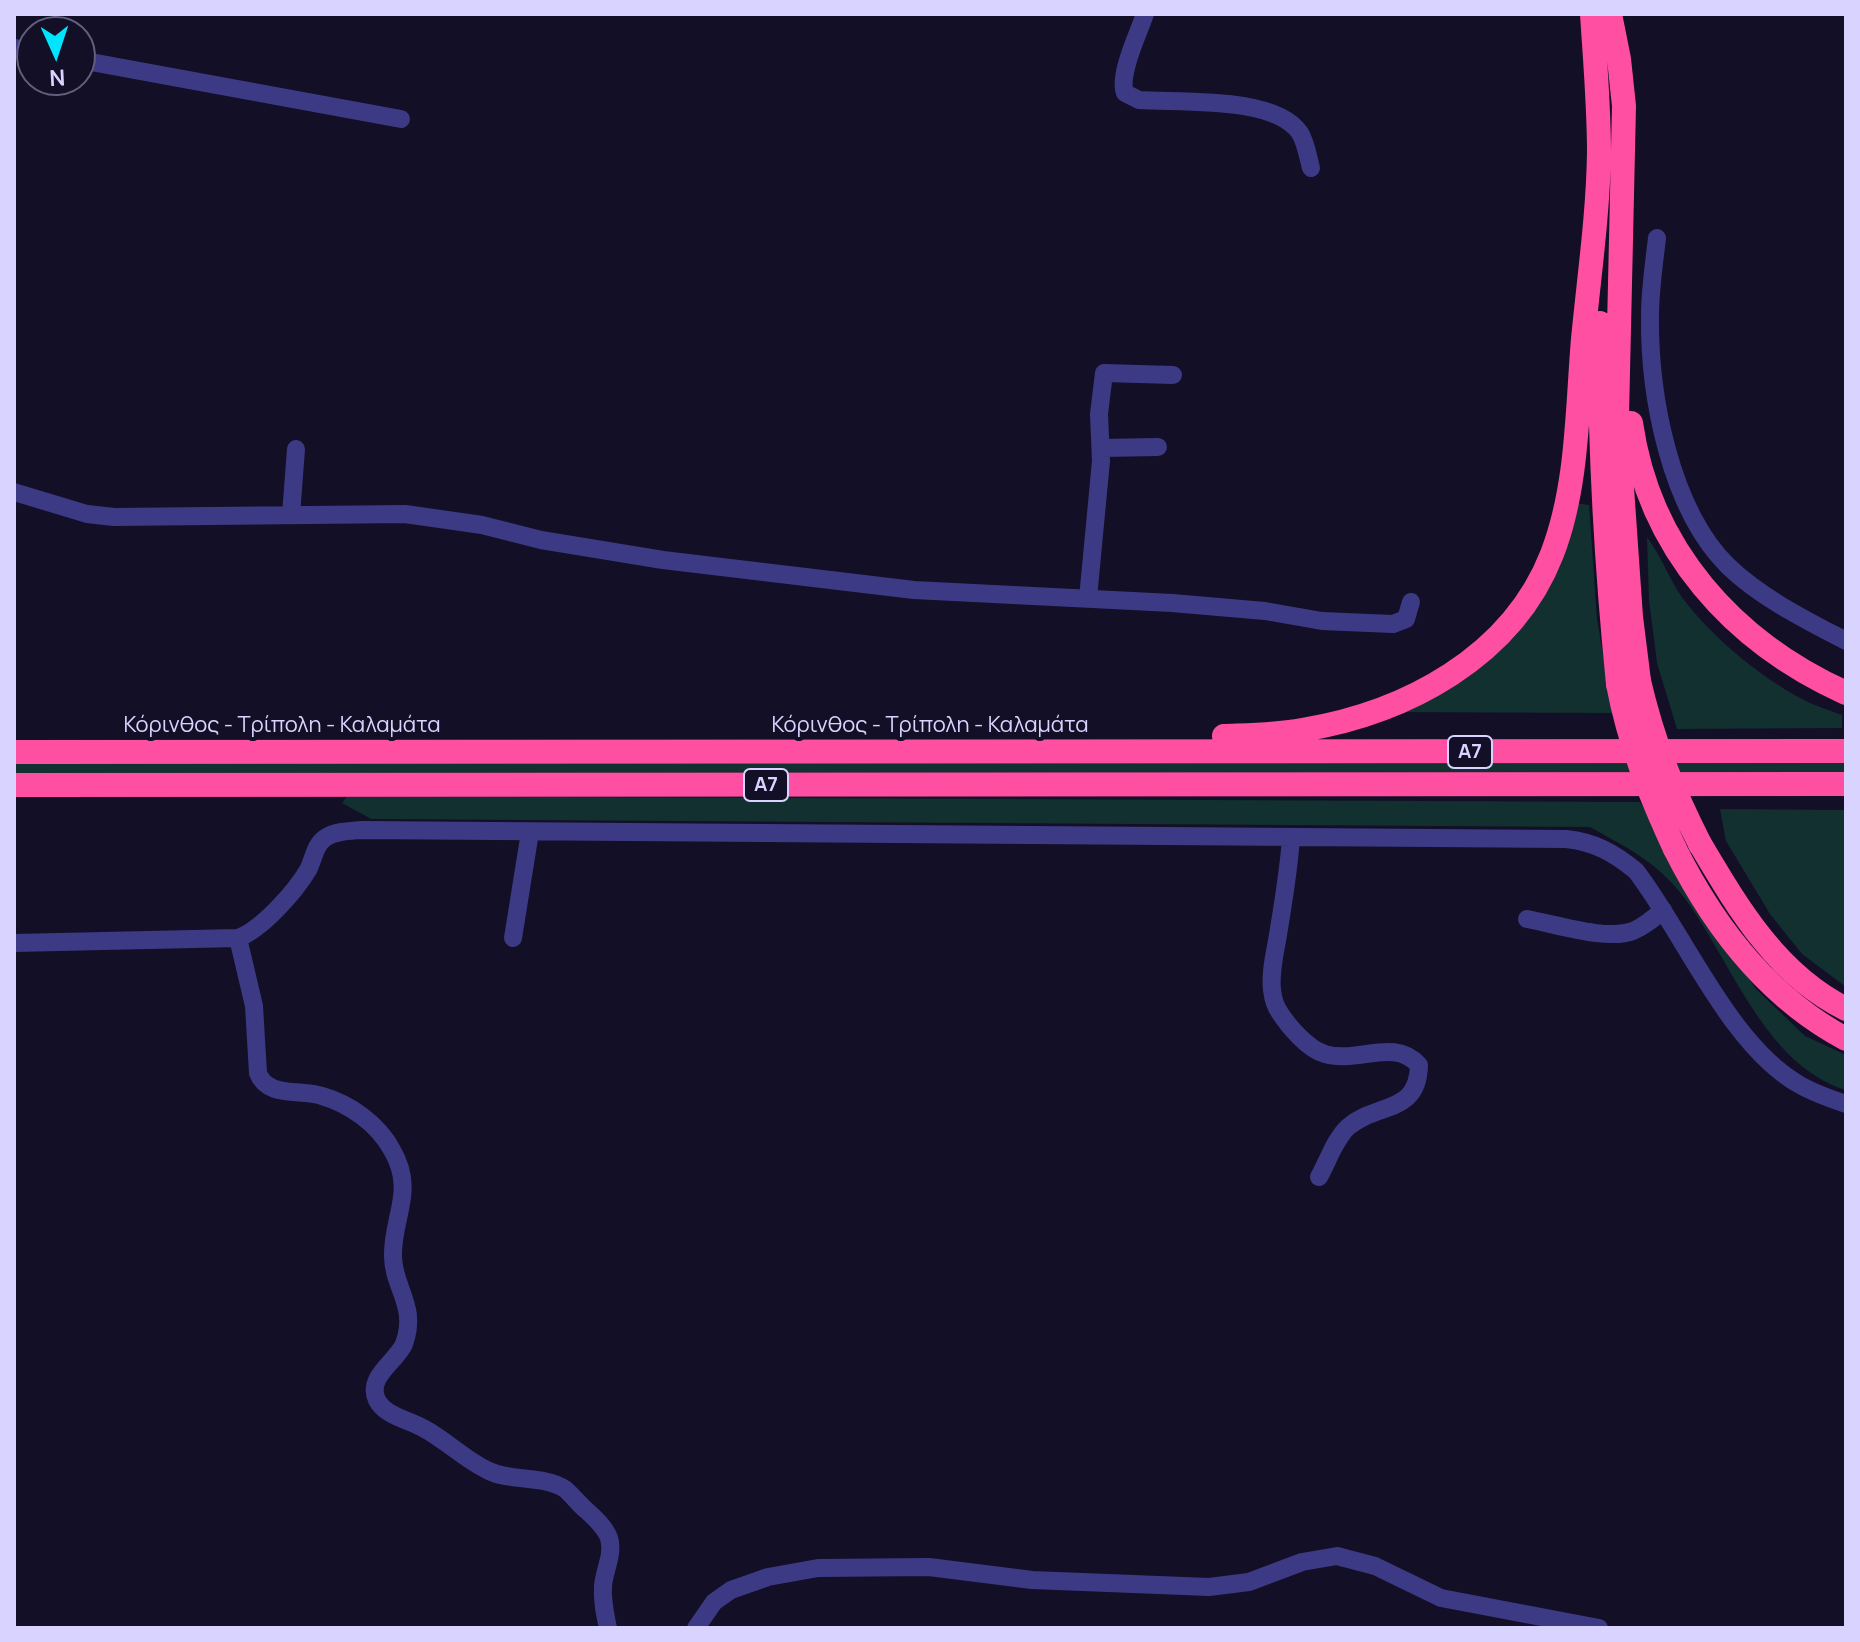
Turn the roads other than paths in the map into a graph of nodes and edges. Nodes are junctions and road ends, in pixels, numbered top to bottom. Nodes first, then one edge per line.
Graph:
1 (1145, 14) edge
2 (1592, 14) edge
3 (1610, 14) edge
4 (96, 63) edge
5 (401, 119) dead end
6 (1311, 168) dead end
7 (1594, 237) junction
8 (1657, 238) dead end
9 (1619, 282) junction
10 (1173, 375) dead end
11 (1158, 447) dead end
12 (1101, 448) junction
13 (296, 449) dead end
14 (14, 492) edge
15 (291, 515) junction
16 (1088, 598) junction
17 (1411, 602) dead end
18 (1846, 641) edge
19 (1629, 683) junction
20 (1846, 693) edge
21 (1846, 751) edge
22 (14, 752) edge
23 (1094, 752) junction
24 (1846, 784) edge
25 (14, 785) edge
26 (530, 832) junction
27 (1291, 837) junction
28 (1663, 910) junction
29 (1527, 919) dead end
30 (238, 938) junction
31 (513, 938) dead end
32 (14, 943) edge
33 (1846, 1009) edge
34 (1846, 1039) edge
35 (1846, 1104) edge
36 (1319, 1177) dead end
37 (608, 1628) edge
38 (696, 1628) edge
39 (1599, 1628) edge

1 - 6 street
2 - 7 highway
3 - 9 highway
4 - 5 street
7 - 19 highway
7 - 23 highway
8 - 18 street
9 - 19 highway
9 - 20 highway
10 - 12 street
11 - 12 street
12 - 16 street
13 - 15 street
14 - 15 street
15 - 16 street
16 - 17 street
19 - 33 highway, bridge
19 - 34 highway, bridge
21 - 23 highway, Κόρινθος - Τρίπολη - Καλαμάτα / Α7
22 - 23 highway, Κόρινθος - Τρίπολη - Καλαμάτα / Α7
24 - 25 highway, Α7
26 - 27 street
26 - 30 street
26 - 31 street
27 - 28 street
27 - 36 street
28 - 29 street
28 - 35 street
30 - 32 street
30 - 37 street
38 - 39 street

